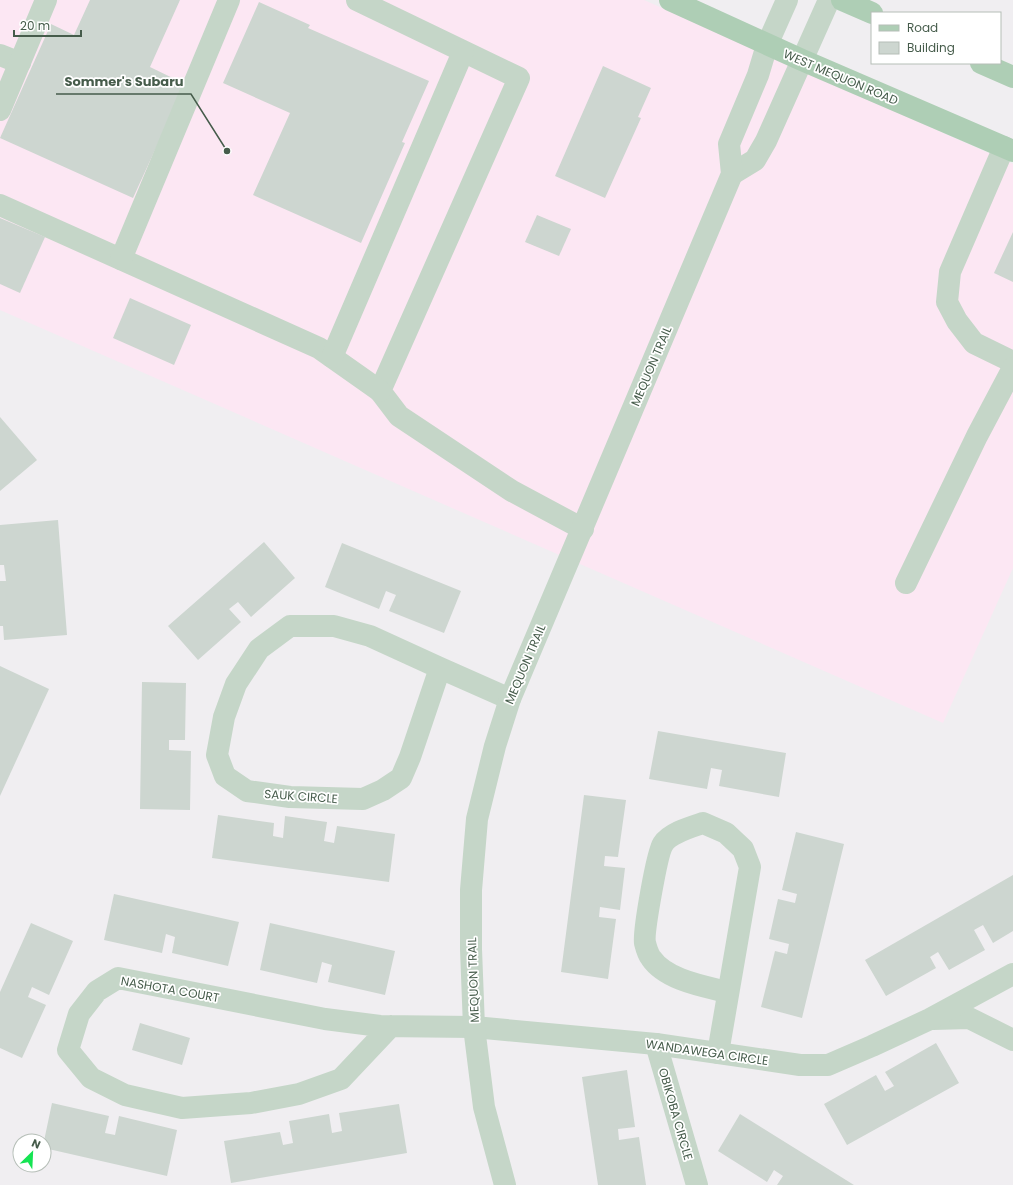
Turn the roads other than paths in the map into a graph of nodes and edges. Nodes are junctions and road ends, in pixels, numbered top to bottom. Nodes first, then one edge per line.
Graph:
1 (46, 0) edge
2 (229, 0) edge
3 (357, 0) edge
4 (670, 0) edge
5 (787, 0) edge
6 (829, 0) edge
7 (842, 0) edge
8 (871, 13) edge
9 (767, 45) junction
10 (463, 52) junction
11 (10, 59) edge
12 (802, 60) junction
13 (983, 64) edge
14 (1013, 77) edge
15 (0, 110) edge
16 (1008, 149) edge
17 (732, 174) junction
18 (0, 205) edge
19 (121, 259) junction
20 (332, 357) junction
21 (1013, 362) edge
22 (1013, 368) edge
23 (380, 391) junction
24 (583, 529) junction
25 (906, 583) dead end
26 (440, 668) junction
27 (510, 699) junction
28 (1013, 974) edge
29 (727, 992) junction
30 (930, 1019) junction
31 (390, 1026) junction
32 (474, 1027) junction
33 (1013, 1040) edge
34 (656, 1044) junction
35 (718, 1053) junction
36 (506, 1185) edge
37 (697, 1185) edge

1 - 11 street
2 - 19 street
3 - 10 street
4 - 9 main road, WEST MEQUON ROAD
5 - 9 street, MEQUON TRAIL
6 - 12 street
7 - 8 main road
9 - 12 main road, WEST MEQUON ROAD
9 - 17 street, MEQUON TRAIL
10 - 20 street
10 - 23 street
11 - 15 street
12 - 16 main road, WEST MEQUON ROAD
12 - 17 street
13 - 14 main road
16 - 21 street
17 - 24 street, MEQUON TRAIL
18 - 19 street
19 - 20 street
20 - 23 street
22 - 25 street
23 - 24 street
24 - 27 street, MEQUON TRAIL
26 - 26 street, SAUK CIRCLE
26 - 27 street, SAUK CIRCLE
27 - 32 street, MEQUON TRAIL
28 - 30 street, WANDAWEGA CIRCLE
29 - 29 street
29 - 35 street
30 - 33 street, WANDAWEGA CIRCLE
30 - 35 street, WANDAWEGA CIRCLE
31 - 31 street, NASHOTA COURT
31 - 32 street, NASHOTA COURT
32 - 34 street, WANDAWEGA CIRCLE
32 - 36 street, MEQUON TRAIL
34 - 35 street, WANDAWEGA CIRCLE
34 - 37 street, OBIKOBA CIRCLE

